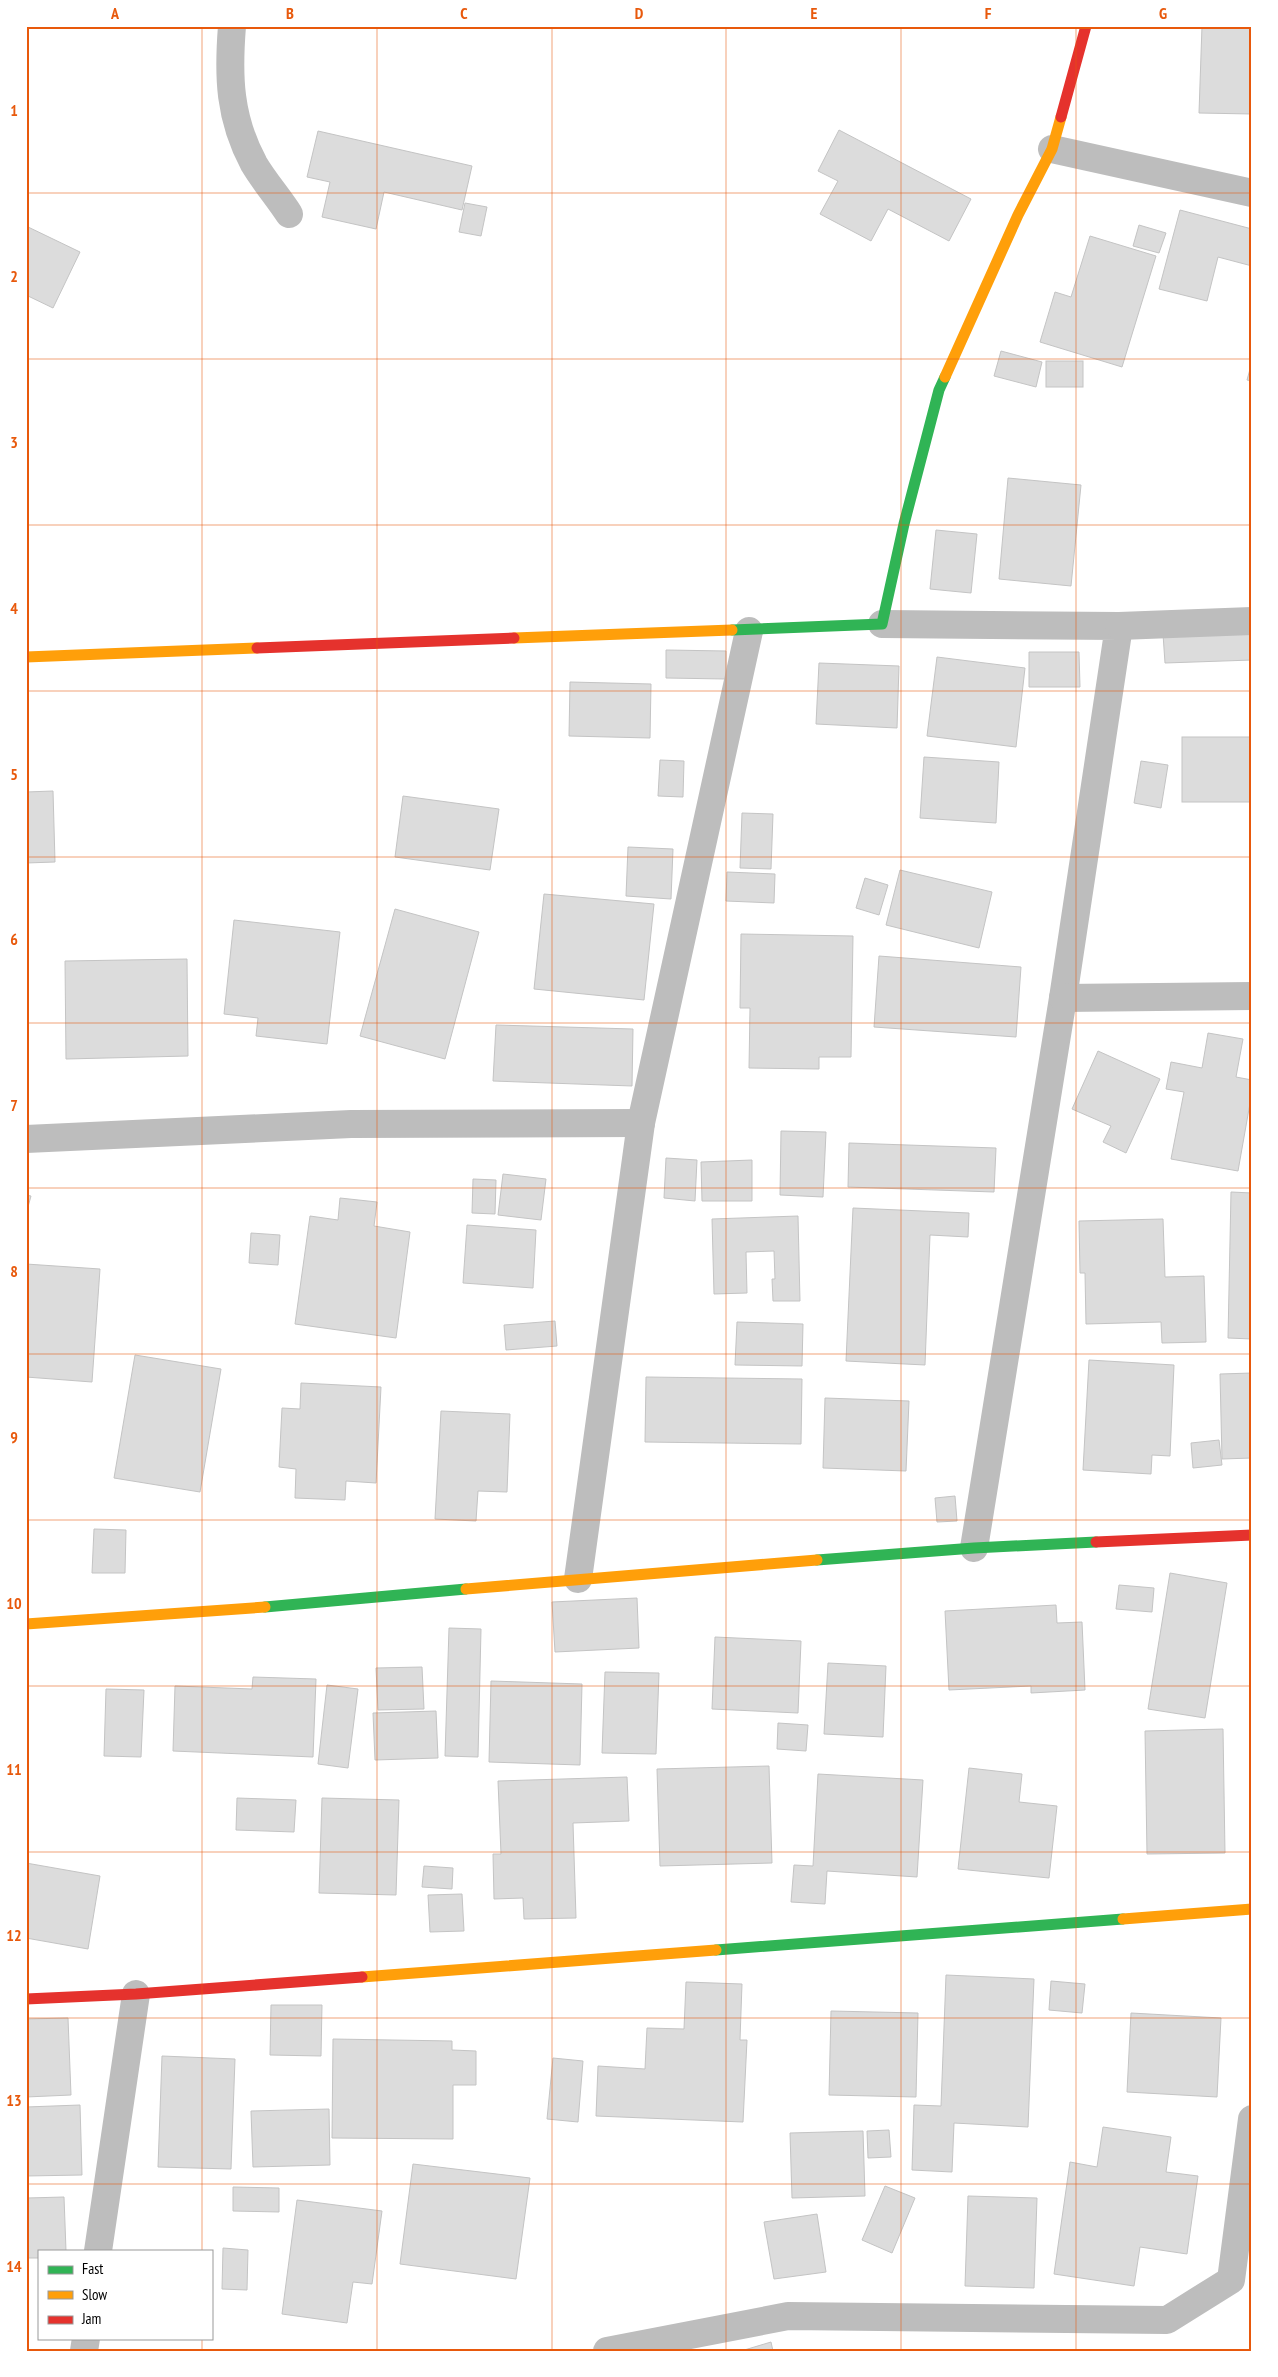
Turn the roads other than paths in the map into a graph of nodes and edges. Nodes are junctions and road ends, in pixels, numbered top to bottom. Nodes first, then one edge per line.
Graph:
1 (232, 26) edge
2 (1086, 26) edge
3 (1052, 149) junction
4 (1252, 193) edge
5 (289, 214) dead end
6 (1252, 620) edge
7 (882, 624) junction
8 (1119, 626) junction
9 (749, 631) junction
10 (26, 657) edge
11 (1252, 996) edge
12 (1063, 998) junction
13 (641, 1123) junction
14 (26, 1139) edge
15 (1252, 1535) edge
16 (974, 1548) junction
17 (578, 1579) junction
18 (26, 1624) edge
19 (1252, 1909) edge
20 (136, 1994) junction
21 (26, 1999) edge
22 (1252, 2119) edge
23 (98, 2250) edge
24 (607, 2351) edge

1 - 5 street
2 - 3 street
3 - 4 street
3 - 7 street
6 - 8 street
7 - 8 street
7 - 9 street
8 - 12 street
9 - 10 street
9 - 13 street
11 - 12 street
12 - 16 street
13 - 14 street
13 - 17 street
15 - 16 street
16 - 17 street
17 - 18 street
19 - 20 street
20 - 21 street
20 - 23 street
22 - 24 street

